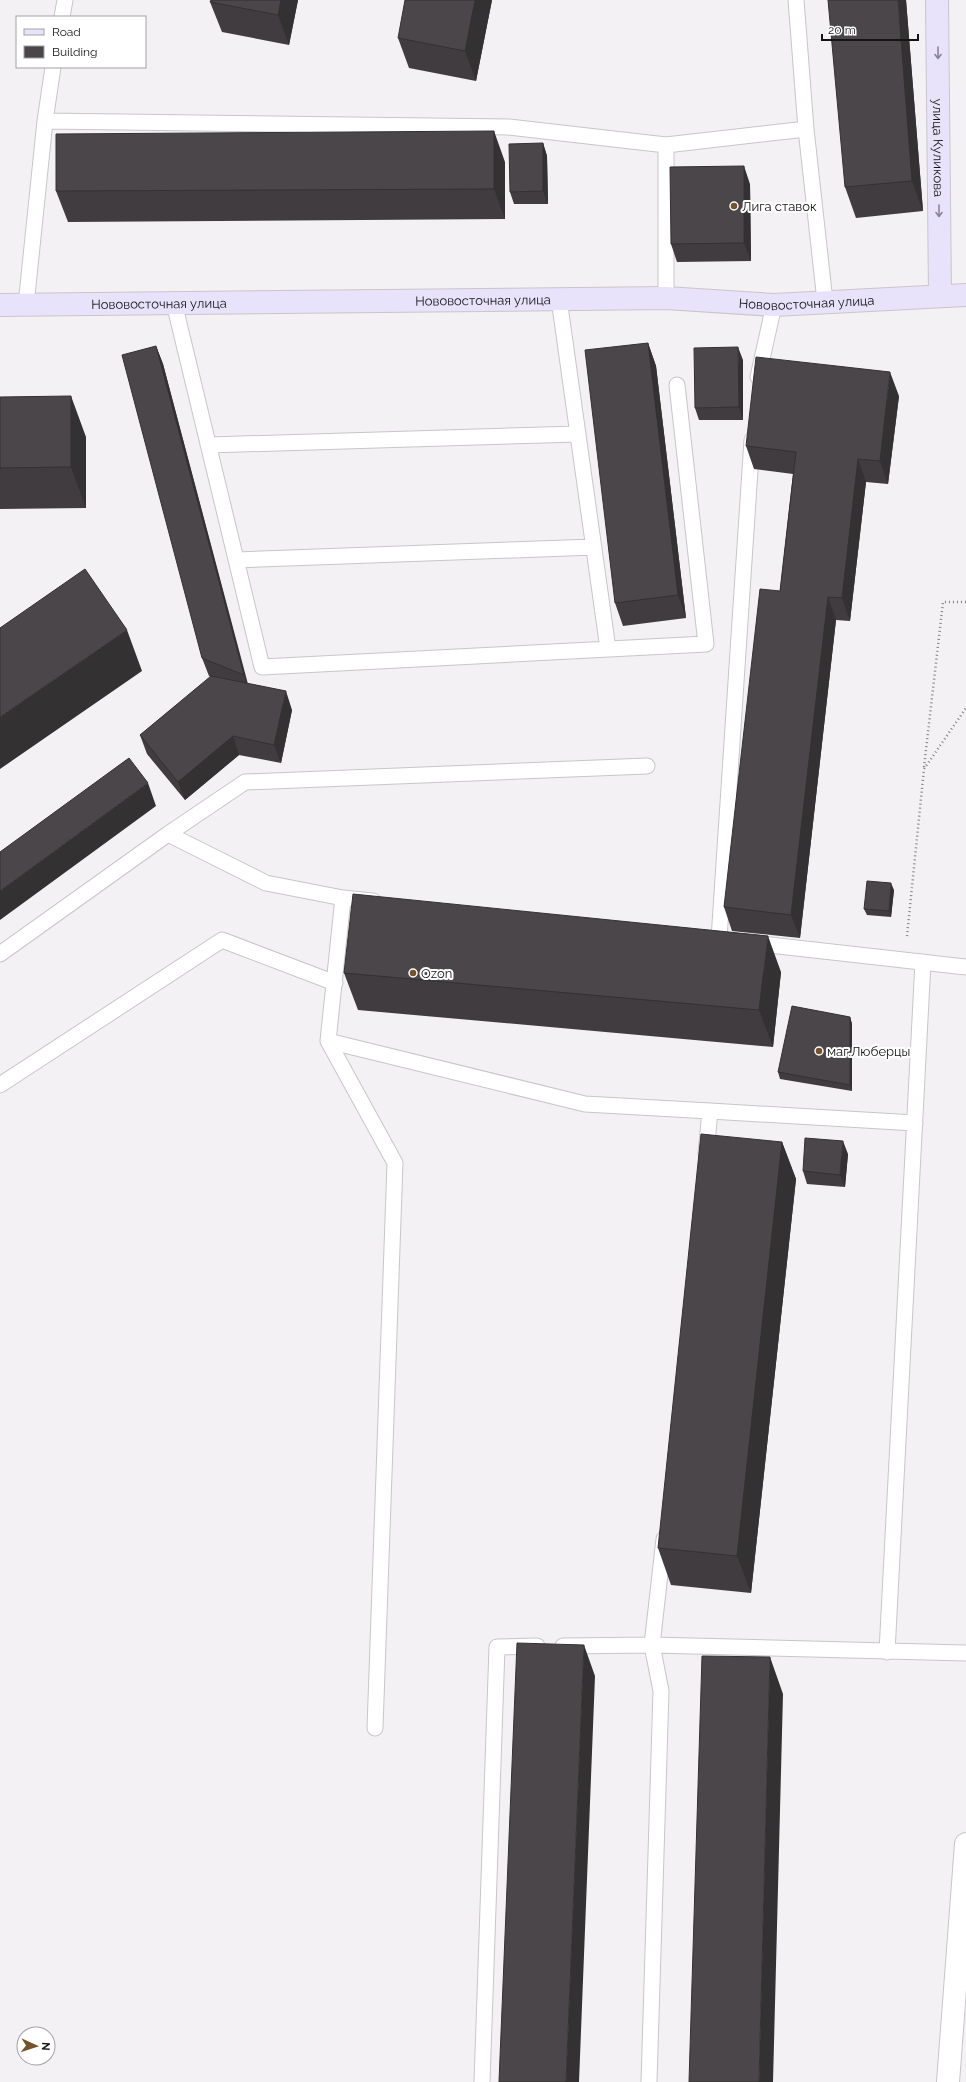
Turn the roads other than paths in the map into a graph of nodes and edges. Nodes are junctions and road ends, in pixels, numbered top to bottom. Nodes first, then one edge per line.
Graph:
1 (65, 0) edge
2 (796, 0) edge
3 (937, 0) edge
4 (62, 16) edge
5 (54, 68) edge
6 (44, 121) junction
7 (806, 129) junction
8 (666, 145) junction
9 (966, 295) edge
10 (940, 296) junction
11 (666, 298) junction
12 (559, 299) junction
13 (825, 302) junction
14 (174, 303) junction
15 (0, 305) edge
16 (26, 305) junction
17 (774, 306) junction
18 (677, 385) dead end
19 (756, 391) edge
20 (753, 428) edge
21 (578, 434) junction
22 (208, 446) junction
23 (594, 547) junction
24 (236, 560) junction
25 (608, 650) junction
26 (647, 766) dead end
27 (168, 834) junction
28 (343, 898) junction
29 (390, 903) edge
30 (704, 937) edge
31 (719, 939) junction
32 (0, 954) edge
33 (923, 962) junction
34 (966, 967) edge
35 (335, 983) junction
36 (328, 1041) junction
37 (0, 1085) edge
38 (710, 1111) junction
39 (915, 1123) junction
40 (704, 1166) edge
41 (665, 1527) edge
42 (652, 1645) junction
43 (887, 1652) junction
44 (966, 1653) edge
45 (375, 1728) dead end
46 (966, 1844) edge
47 (482, 2082) edge
48 (649, 2082) edge
49 (948, 2082) edge

1 - 4 lane
2 - 7 lane
3 -> 10 main road, улица Куликова
5 - 6 lane
6 - 8 lane
6 - 16 lane
7 - 8 lane
7 - 13 lane
8 - 11 lane
9 - 10 main road, Нововосточная улица
10 - 13 main road, Нововосточная улица
11 - 12 main road, Нововосточная улица
11 - 17 main road, Нововосточная улица
12 - 14 main road, Нововосточная улица
12 - 21 lane
13 - 17 main road, Нововосточная улица
14 - 16 main road, Нововосточная улица
14 - 22 lane
15 - 16 main road, Нововосточная улица
17 - 19 lane
18 - 25 lane
20 - 31 lane
21 - 22 lane
21 - 23 lane
22 - 24 lane
23 - 24 lane
23 - 25 lane
24 - 25 lane
26 - 27 lane
27 - 28 lane
27 - 32 lane
28 - 29 lane
28 - 35 lane
30 - 31 lane
31 - 33 lane
33 - 34 lane
33 - 39 lane
35 - 36 lane
35 - 37 lane
36 - 38 lane
36 - 45 lane
38 - 39 lane
38 - 40 lane
39 - 43 lane
41 - 42 lane
42 - 43 lane
42 - 47 lane
42 - 48 lane
43 - 44 lane
46 - 49 street

